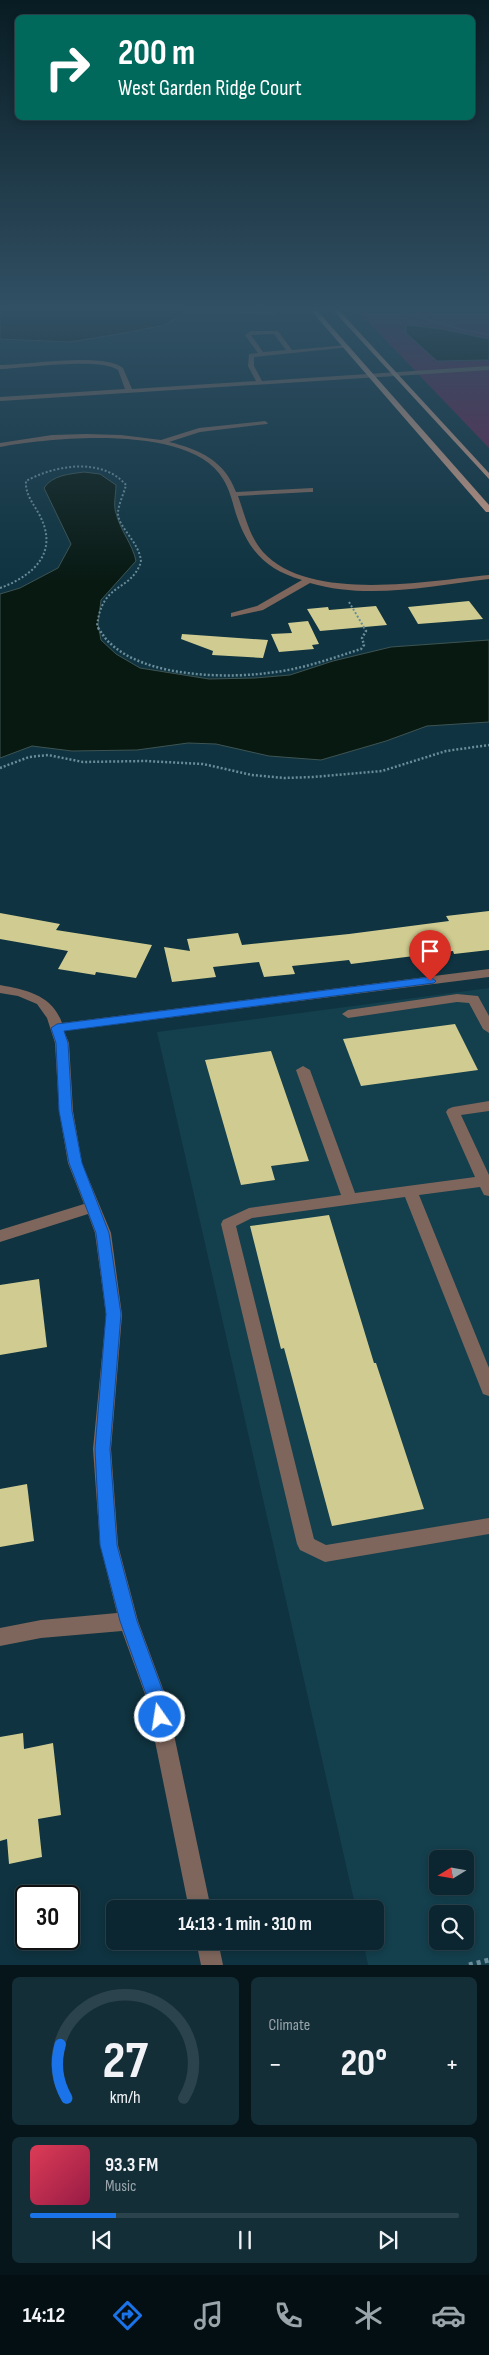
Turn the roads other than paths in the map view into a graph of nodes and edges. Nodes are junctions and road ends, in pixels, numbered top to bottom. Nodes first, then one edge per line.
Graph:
1 (392, 399) edge
2 (417, 399) edge
3 (265, 423) dead end
4 (161, 442) junction
5 (0, 445) edge
6 (489, 478) edge
7 (310, 490) dead end
8 (232, 494) junction
9 (489, 510) edge
10 (489, 577) edge
11 (309, 580) junction
12 (234, 615) dead end
13 (489, 973) edge
14 (0, 989) edge
15 (348, 1014) dead end
16 (57, 1028) junction
17 (489, 1029) edge
18 (304, 1070) dead end
19 (489, 1106) edge
20 (487, 1186) edge
21 (410, 1191) junction
22 (350, 1200) junction
23 (93, 1207) junction
24 (0, 1236) edge
25 (489, 1389) edge
26 (489, 1526) edge
27 (128, 1621) junction
28 (0, 1638) edge
29 (198, 1900) edge
30 (209, 1950) edge
31 (212, 1965) edge

1 - 9 main road
2 - 6 main road
3 - 4 street
4 - 5 street
4 - 8 street
7 - 8 street
8 - 11 street
10 - 11 street
11 - 12 street
13 - 16 street
14 - 16 street
15 - 17 street
16 - 23 street
18 - 22 street
19 - 20 street
20 - 21 street
21 - 22 street
21 - 25 street
22 - 26 street
23 - 24 street
23 - 27 street
27 - 28 street
27 - 29 street
30 - 31 street

